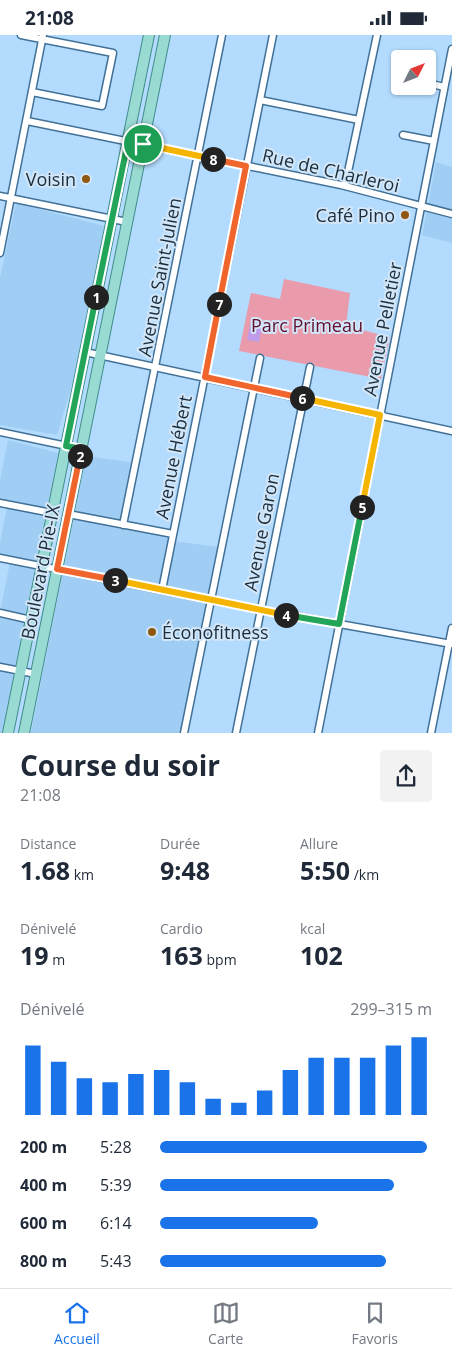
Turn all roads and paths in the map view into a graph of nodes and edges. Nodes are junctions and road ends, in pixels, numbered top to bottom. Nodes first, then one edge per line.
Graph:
1 (21, 35) edge
2 (149, 35) edge
3 (165, 35) edge
4 (222, 35) edge
5 (273, 35) edge
6 (377, 35) edge
7 (43, 37) edge
8 (452, 49) edge
9 (436, 85) edge
10 (444, 87) junction
11 (32, 92) junction
12 (260, 100) junction
13 (359, 120) junction
14 (27, 121) junction
15 (403, 135) dead end
16 (128, 141) junction
17 (434, 141) junction
18 (143, 144) junction
19 (198, 155) junction
20 (246, 166) junction
21 (345, 187) junction
22 (0, 196) edge
23 (11, 198) junction
24 (421, 206) junction
25 (452, 214) edge
26 (112, 219) junction
27 (127, 222) junction
28 (0, 253) edge
29 (85, 352) junction
30 (100, 355) junction
31 (260, 358) dead end
32 (156, 367) junction
33 (310, 367) dead end
34 (205, 377) junction
35 (254, 388) junction
36 (303, 398) junction
37 (380, 415) junction
38 (452, 431) edge
39 (0, 432) edge
40 (66, 446) junction
41 (82, 449) junction
42 (0, 503) edge
43 (52, 513) junction
44 (68, 514) junction
45 (124, 525) junction
46 (173, 534) junction
47 (0, 558) edge
48 (42, 566) junction
49 (57, 569) junction
50 (162, 590) junction
51 (211, 600) junction
52 (261, 610) junction
53 (0, 613) edge
54 (31, 620) junction
55 (339, 624) junction
56 (452, 628) edge
57 (451, 644) edge
58 (0, 667) edge
59 (21, 671) junction
60 (36, 674) junction
61 (7, 727) edge
62 (24, 733) edge
63 (184, 733) edge
64 (236, 733) edge
65 (318, 733) edge
66 (431, 733) edge

1 - 7 street
2 - 16 main road, Boulevard Pie-IX
3 - 18 main road, Boulevard Pie-IX
4 - 19 street, Avenue Saint-Julien
5 - 12 street, Avenue Hébert
6 - 13 street
7 - 11 street
7 - 11 street
8 - 10 street, Avenue Pelletier
9 - 10 street
10 - 17 street, Avenue Pelletier
11 - 14 street
12 - 13 street
12 - 20 street, Avenue Hébert
13 - 21 street
14 - 16 street, Rue de Charleroi
14 - 23 street
15 - 17 street
16 - 18 street, Rue de Charleroi
16 - 26 main road, Boulevard Pie-IX
17 - 24 street, Avenue Pelletier
18 - 19 street, Rue de Charleroi
18 - 27 main road, Boulevard Pie-IX
19 - 20 street, Rue de Charleroi
19 - 32 street, Avenue Saint-Julien
20 - 21 street, Rue de Charleroi
20 - 34 street, Avenue Hébert
21 - 24 street, Rue de Charleroi
22 - 23 street
23 - 26 street
23 - 28 street
24 - 25 street, Rue de Charleroi
24 - 37 street, Avenue Pelletier
26 - 27 street
26 - 29 main road, Boulevard Pie-IX
27 - 30 main road, Boulevard Pie-IX
29 - 30 street
29 - 40 main road, Boulevard Pie-IX
30 - 32 street
30 - 41 main road, Boulevard Pie-IX
31 - 35 street
32 - 34 street
32 - 45 street, Avenue Saint-Julien
33 - 36 street, Avenue Garon
34 - 35 street
34 - 46 street, Avenue Hébert
35 - 36 street
35 - 51 street
36 - 37 street
36 - 52 street, Avenue Garon
37 - 38 street
37 - 55 street, Avenue Pelletier
39 - 40 street
40 - 41 street
40 - 43 main road, Boulevard Pie-IX
41 - 44 main road, Boulevard Pie-IX
42 - 43 street
43 - 48 main road, Boulevard Pie-IX
44 - 45 street
44 - 49 main road, Boulevard Pie-IX
45 - 46 street
46 - 50 street, Avenue Hébert
47 - 48 street
48 - 49 street
48 - 54 main road, Boulevard Pie-IX
49 - 50 street
49 - 60 main road, Boulevard Pie-IX
50 - 51 street
51 - 52 street
51 - 63 street
52 - 55 street
52 - 64 street, Avenue Garon
53 - 54 street
54 - 59 main road, Boulevard Pie-IX
55 - 57 street
55 - 65 street, Avenue Pelletier
56 - 57 street
57 - 66 street
58 - 59 street
59 - 60 street
59 - 61 main road, Boulevard Pie-IX
60 - 62 main road, Boulevard Pie-IX

